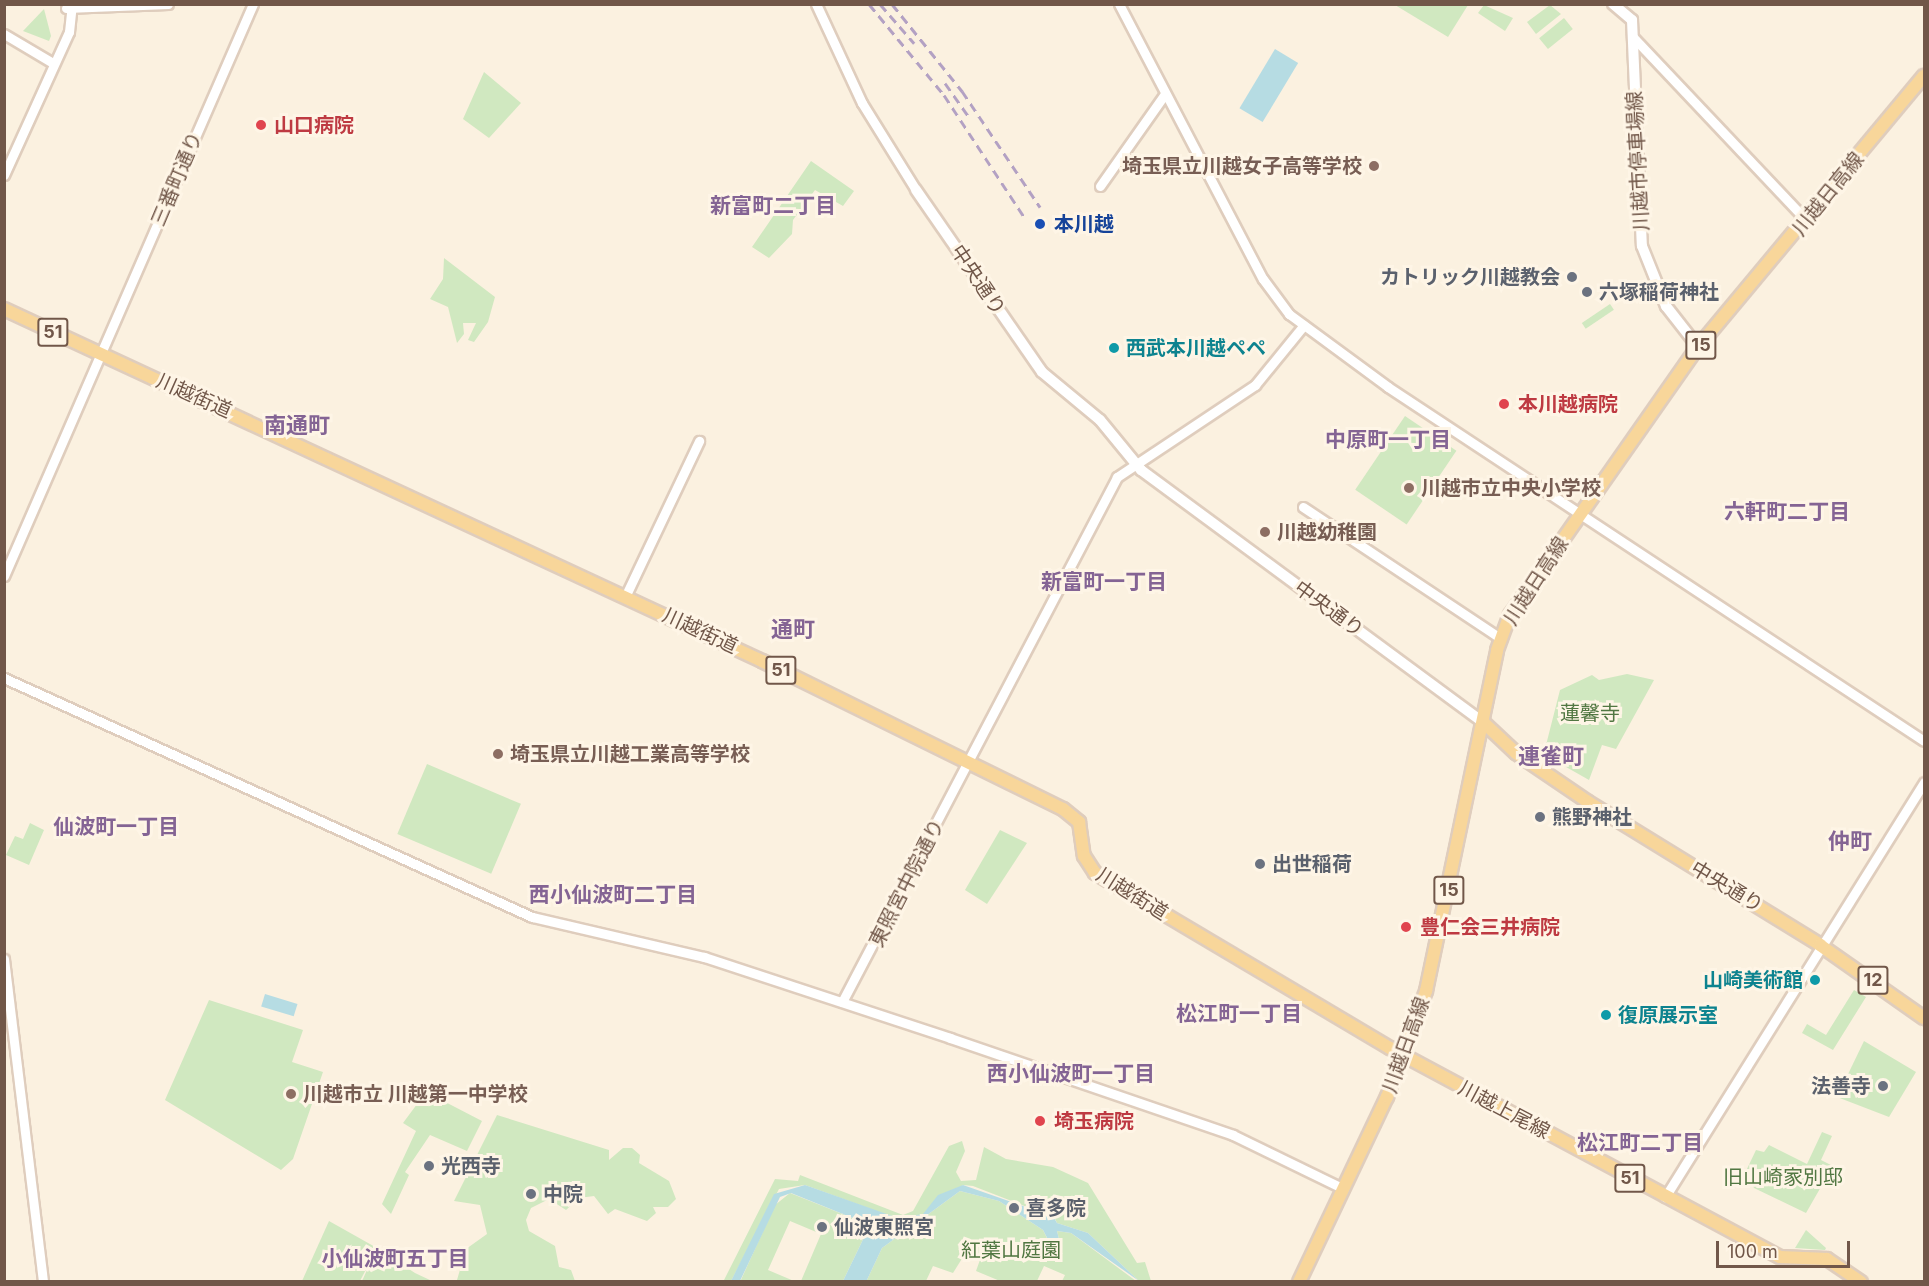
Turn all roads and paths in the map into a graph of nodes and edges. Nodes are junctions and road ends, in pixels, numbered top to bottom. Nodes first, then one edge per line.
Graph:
1 (168, 4) edge
2 (253, 4) edge
3 (816, 4) edge
4 (1119, 4) edge
5 (1613, 4) edge
6 (69, 6) edge
7 (4, 34) edge
8 (1633, 37) junction
9 (53, 63) junction
10 (1924, 76) edge
11 (1165, 94) junction
12 (4, 175) edge
13 (1100, 186) dead end
14 (916, 190) joint
15 (1807, 221) junction
16 (4, 309) edge
17 (1304, 325) junction
18 (1698, 347) junction
19 (102, 355) junction
20 (699, 441) dead end
21 (1133, 462) junction
22 (1304, 507) dead end
23 (1580, 515) junction
24 (4, 576) edge
25 (625, 597) junction
26 (1500, 638) junction
27 (4, 678) edge
28 (1483, 722) junction
29 (1924, 741) edge
30 (968, 761) junction
31 (1924, 782) edge
32 (1820, 945) junction
33 (4, 959) edge
34 (842, 1002) junction
35 (1924, 1018) edge
36 (9, 1020) edge
37 (1403, 1056) junction
38 (1344, 1189) junction
39 (1665, 1197) junction
40 (43, 1281) edge
41 (1299, 1281) edge
42 (1861, 1281) edge

1 - 6 street
2 - 19 street, 三番町通り
3 - 14 street
4 - 11 street
5 - 8 main road, 川越市停車場線
6 - 9 street
7 - 9 street
8 - 15 street
8 - 18 main road, 川越市停車場線
9 - 12 street
10 - 15 main road, 川越日高線 / 15
11 - 13 street
11 - 17 street
14 - 21 main road, 中央通り
15 - 18 main road, 川越日高線 / 15
16 - 19 main road, 川越街道 / 51
17 - 21 street, 東照宮中院通り
17 - 23 street
18 - 23 main road, 川越日高線 / 15
19 - 24 street, 三番町通り
19 - 25 main road, 川越街道 / 51
20 - 25 street
21 - 28 main road, 中央通り
21 - 30 street, 東照宮中院通り
22 - 26 street
23 - 26 main road, 川越日高線 / 15
23 - 29 street
25 - 30 main road, 川越街道 / 51
26 - 28 main road, 川越日高線 / 15
27 - 34 street
28 - 32 main road, 中央通り / 12
28 - 37 main road, 川越日高線 / 15
30 - 34 street, 東照宮中院通り
30 - 37 main road, 川越街道 / 51
31 - 32 street
32 - 35 main road, 12
32 - 39 street
33 - 36 street
34 - 38 street
36 - 40 street
37 - 38 main road, 川越日高線 / 15
37 - 39 main road, 川越上尾線 / 51
38 - 41 main road, 川越日高線 / 15
39 - 42 main road, 川越上尾線 / 51

